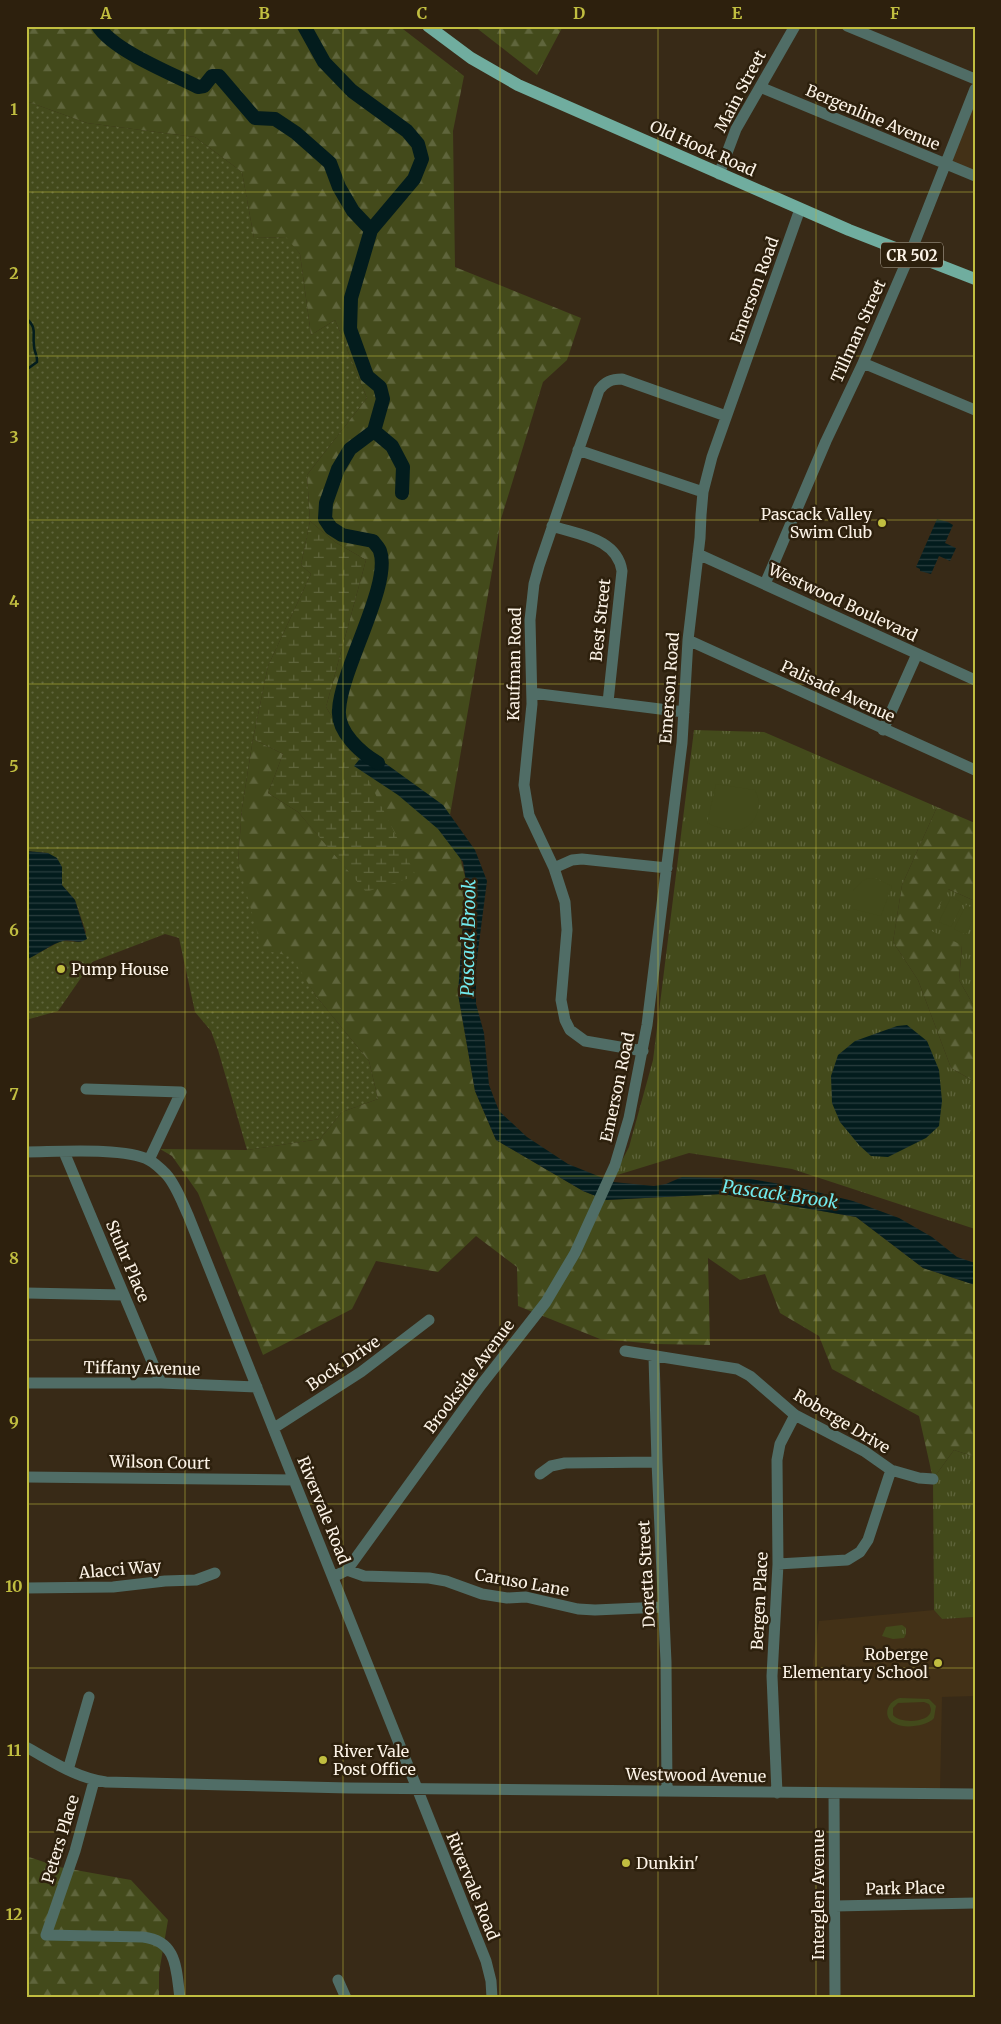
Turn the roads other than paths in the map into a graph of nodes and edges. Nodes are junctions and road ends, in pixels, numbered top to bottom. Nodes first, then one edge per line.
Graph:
1 (428, 26) edge
2 (795, 26) edge
3 (847, 26) edge
4 (975, 79) edge
5 (760, 87) junction
6 (975, 89) edge
7 (945, 164) junction
8 (719, 174) junction
9 (975, 176) edge
10 (800, 209) junction
11 (910, 254) junction
12 (975, 279) edge
13 (863, 363) junction
14 (975, 410) edge
15 (726, 416) junction
16 (578, 450) junction
17 (703, 492) junction
18 (552, 526) junction
19 (698, 554) junction
20 (765, 584) junction
21 (688, 640) junction
22 (917, 654) junction
23 (975, 680) edge
24 (532, 693) junction
25 (608, 702) junction
26 (684, 712) junction
27 (884, 730) junction
28 (975, 770) edge
29 (554, 868) junction
30 (667, 868) junction
31 (643, 1051) junction
32 (86, 1089) dead end
33 (26, 1152) edge
34 (64, 1152) junction
35 (149, 1160) junction
36 (610, 1179) joint
37 (27, 1292) edge
38 (124, 1294) junction
39 (428, 1320) dead end
40 (625, 1352) dead end
41 (654, 1357) junction
42 (26, 1383) edge
43 (161, 1383) junction
44 (257, 1387) junction
45 (795, 1415) junction
46 (274, 1428) junction
47 (657, 1462) junction
48 (891, 1470) junction
49 (540, 1474) dead end
50 (26, 1477) edge
51 (933, 1478) dead end
52 (294, 1480) junction
53 (778, 1564) junction
54 (347, 1570) junction
55 (215, 1573) dead end
56 (333, 1577) junction
57 (26, 1588) edge
58 (664, 1607) junction
59 (88, 1697) dead end
60 (26, 1747) edge
61 (68, 1770) junction
62 (94, 1780) junction
63 (417, 1788) junction
64 (667, 1790) junction
65 (777, 1793) junction
66 (834, 1793) junction
67 (975, 1794) edge
68 (975, 1903) edge
69 (835, 1906) junction
70 (338, 1980) dead end
71 (180, 1998) edge
72 (346, 1998) edge
73 (492, 1998) edge
74 (834, 1998) edge

1 - 8 main road, Old Hook Road / CR 502
2 - 5 street, Main Street
3 - 4 street
5 - 7 street, Bergenline Avenue
5 - 8 street, Main Street
6 - 7 street, Tillman Street
7 - 9 street, Bergenline Avenue
7 - 11 street, Tillman Street
8 - 10 main road, Old Hook Road / CR 502
10 - 11 main road, Old Hook Road / CR 502
10 - 15 street, Emerson Road
11 - 12 main road, Old Hook Road / CR 502
11 - 13 street, Tillman Street
13 - 14 street
13 - 20 street, Tillman Street
15 - 16 street, Kaufman Road
15 - 17 street, Emerson Road
16 - 17 street
16 - 18 street, Kaufman Road
17 - 19 street, Emerson Road
18 - 24 street, Kaufman Road
18 - 25 street, Best Street
19 - 20 street, Westwood Boulevard
19 - 21 street, Emerson Road
20 - 22 street, Westwood Boulevard
21 - 26 street, Emerson Road
21 - 27 street, Palisade Avenue
22 - 23 street, Westwood Boulevard
22 - 27 street
24 - 25 street
24 - 29 street, Kaufman Road
25 - 26 street
26 - 30 street, Emerson Road
27 - 28 street, Palisade Avenue
29 - 30 street
29 - 31 street, Kaufman Road
30 - 31 street, Emerson Road
31 - 36 street, Emerson Road
32 - 35 street
33 - 34 street, Rivervale Road
34 - 35 street, Rivervale Road
34 - 38 street, Stuhr Place
35 - 44 street, Rivervale Road
36 - 54 street, Brookside Avenue
37 - 38 street
38 - 43 street, Stuhr Place
39 - 46 street, Bock Drive
40 - 41 street, Roberge Drive
41 - 45 street, Roberge Drive
41 - 47 street, Doretta Street
42 - 43 street, Tiffany Avenue
43 - 44 street, Tiffany Avenue
44 - 46 street, Rivervale Road
45 - 48 street, Roberge Drive
45 - 53 street, Bergen Place
46 - 52 street, Rivervale Road
47 - 49 street
47 - 58 street, Doretta Street
48 - 51 street, Roberge Drive
48 - 53 street
50 - 52 street, Wilson Court
52 - 56 street, Rivervale Road
53 - 65 street, Bergen Place
54 - 56 street, Brookside Avenue
54 - 58 street, Caruso Lane
55 - 57 street, Alacci Way
56 - 63 street, Rivervale Road
58 - 64 street, Doretta Street
59 - 61 street
60 - 61 street, Westwood Avenue
61 - 62 street, Westwood Avenue
62 - 63 street, Westwood Avenue
62 - 71 street, Peters Place
63 - 64 street, Westwood Avenue
63 - 73 street, Rivervale Road
64 - 65 street, Westwood Avenue
65 - 66 street, Westwood Avenue
66 - 67 street, Westwood Avenue
66 - 69 street, Interglen Avenue
68 - 69 street, Park Place
69 - 74 street, Interglen Avenue
70 - 72 street

